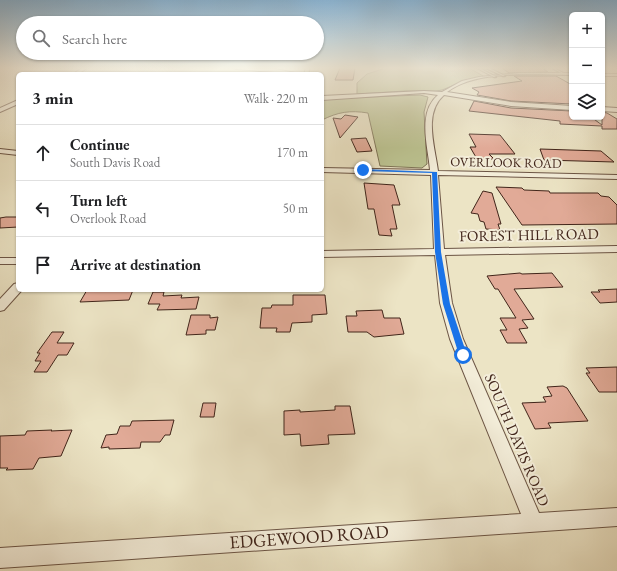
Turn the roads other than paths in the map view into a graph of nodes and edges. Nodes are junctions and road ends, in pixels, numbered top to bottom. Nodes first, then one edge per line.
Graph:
1 (329, 95) edge
2 (368, 95) edge
3 (441, 95) edge
4 (453, 95) edge
5 (333, 97) junction
6 (324, 98) edge
7 (16, 103) edge
8 (569, 108) edge
9 (605, 109) edge
10 (0, 110) edge
11 (617, 110) edge
12 (0, 152) edge
13 (16, 153) edge
14 (324, 170) edge
15 (435, 172) junction
16 (617, 177) edge
17 (617, 249) edge
18 (438, 252) junction
19 (324, 254) edge
20 (16, 260) edge
21 (0, 261) edge
22 (16, 289) edge
23 (0, 307) edge
24 (617, 517) edge
25 (534, 522) junction
26 (0, 558) edge

1 - 5 street
2 - 5 street
3 - 15 street, SOUTH DAVIS ROAD
4 - 8 street
5 - 6 street
7 - 10 street
9 - 11 street
12 - 13 street
14 - 15 street, OVERLOOK ROAD
15 - 16 street, OVERLOOK ROAD
15 - 18 street, SOUTH DAVIS ROAD
17 - 18 street, FOREST HILL ROAD
18 - 19 street, FOREST HILL ROAD
18 - 25 street, SOUTH DAVIS ROAD
20 - 21 street
22 - 23 street
24 - 25 street, EDGEWOOD ROAD
25 - 26 street, EDGEWOOD ROAD

